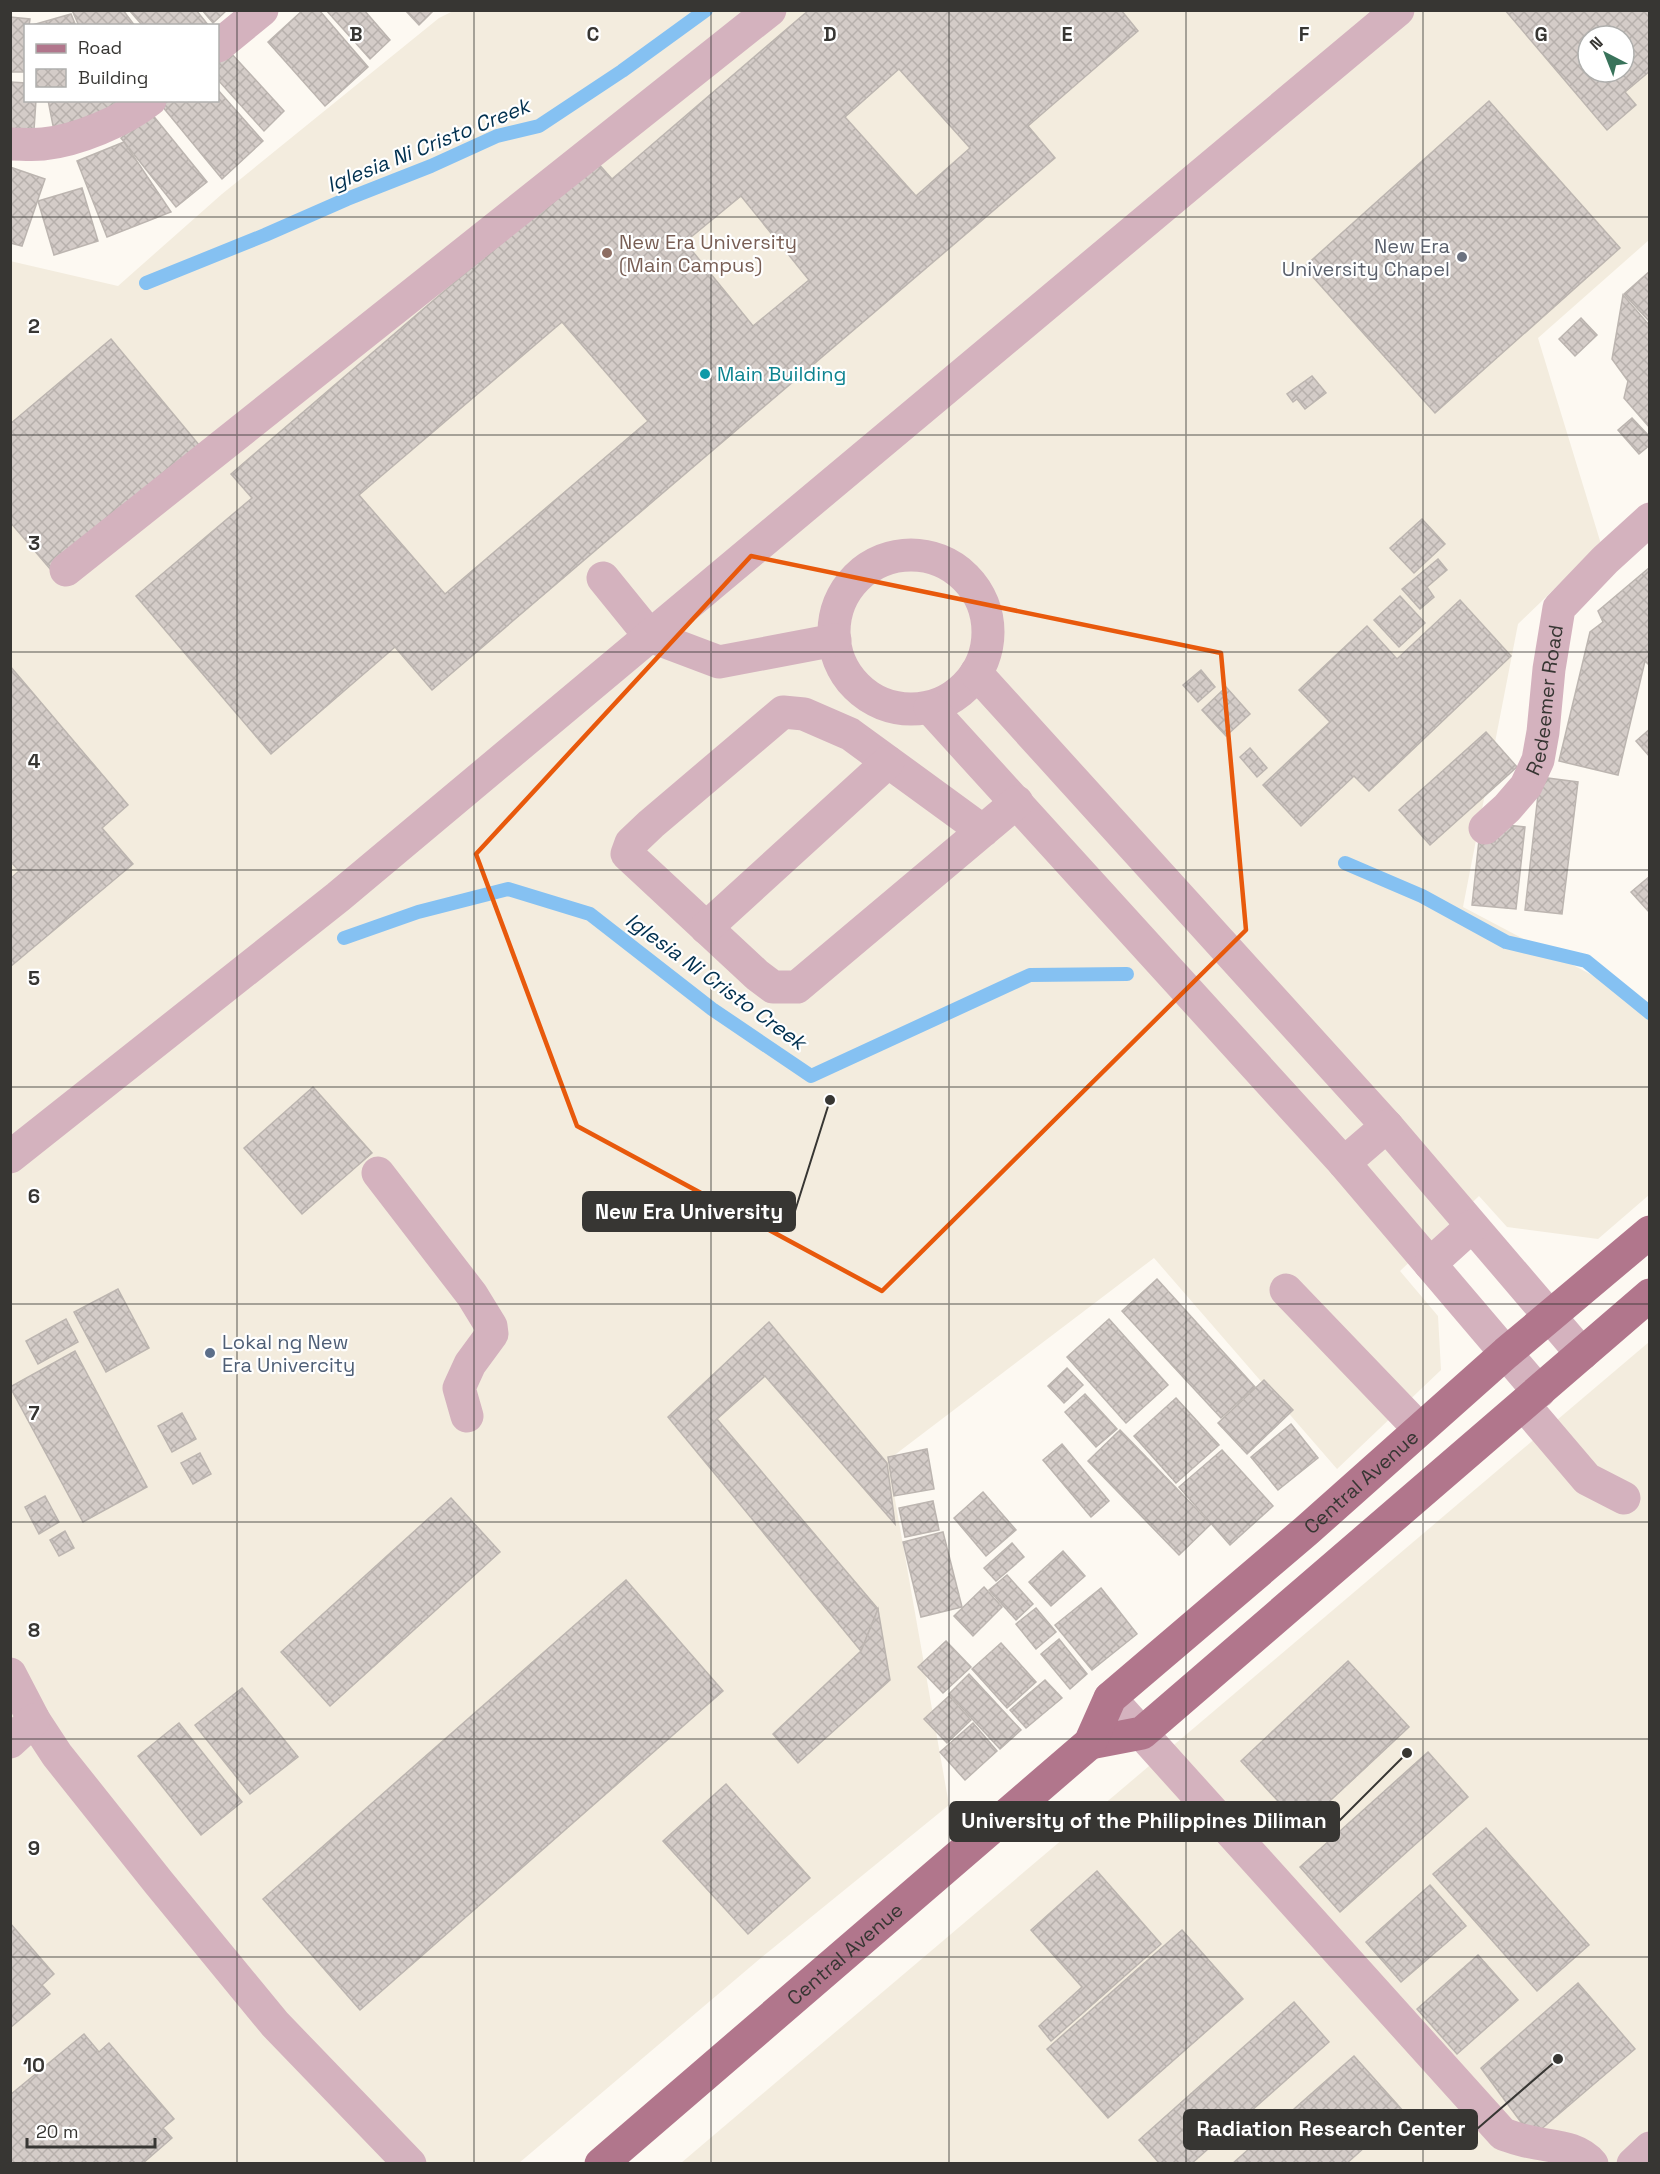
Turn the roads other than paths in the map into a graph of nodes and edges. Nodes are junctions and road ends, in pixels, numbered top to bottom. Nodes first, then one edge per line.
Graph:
1 (262, 10) edge
2 (770, 10) edge
3 (1398, 10) edge
4 (219, 45) edge
5 (147, 102) edge
6 (10, 144) edge
7 (1650, 519) edge
8 (66, 570) dead end
9 (603, 578) dead end
10 (650, 636) junction
11 (835, 640) junction
12 (976, 673) junction
13 (930, 708) junction
14 (888, 762) junction
15 (1017, 802) junction
16 (1485, 828) dead end
17 (983, 831) junction
18 (706, 928) junction
19 (1387, 1126) junction
20 (10, 1157) edge
21 (1344, 1163) junction
22 (378, 1173) dead end
23 (1472, 1226) junction
24 (1650, 1232) edge
25 (1430, 1264) junction
26 (1286, 1290) dead end
27 (1650, 1296) edge
28 (1551, 1316) junction
29 (1506, 1353) junction
30 (1582, 1354) junction
31 (1531, 1399) junction
32 (467, 1416) dead end
33 (1408, 1417) dead end
34 (1624, 1498) dead end
35 (10, 1674) edge
36 (1110, 1698) junction
37 (34, 1720) junction
38 (1142, 1733) junction
39 (10, 1742) edge
40 (1090, 1743) junction
41 (1650, 2148) edge
42 (410, 2163) edge
43 (601, 2163) edge
44 (1592, 2163) edge
45 (1633, 2163) edge

1 - 4 street
2 - 8 street
3 - 10 street
5 - 6 street
7 - 16 street, Redeemer Road
9 - 10 street
10 - 11 street
10 - 20 street
11 - 12 street
11 - 13 street
12 - 13 street
12 - 19 street
13 - 15 street
14 - 17 street
14 - 18 street
14 - 18 street
15 - 17 street
15 - 21 street
17 - 18 street
19 - 21 street
19 - 23 street
21 - 25 street
22 - 32 street
23 - 25 street
23 - 28 street
24 - 28 main road, Central Avenue
25 - 29 street
26 - 33 street
27 - 30 main road, Central Avenue
28 - 29 main road, Central Avenue
28 - 30 street
29 - 31 street
29 - 36 main road, Central Avenue
30 - 31 main road, Central Avenue
31 - 34 street
31 - 38 main road, Central Avenue
35 - 37 street
36 - 38 street
36 - 40 main road, Central Avenue
37 - 39 street
37 - 42 street
38 - 40 main road, Central Avenue
38 - 44 street
40 - 43 main road, Central Avenue
41 - 45 street

